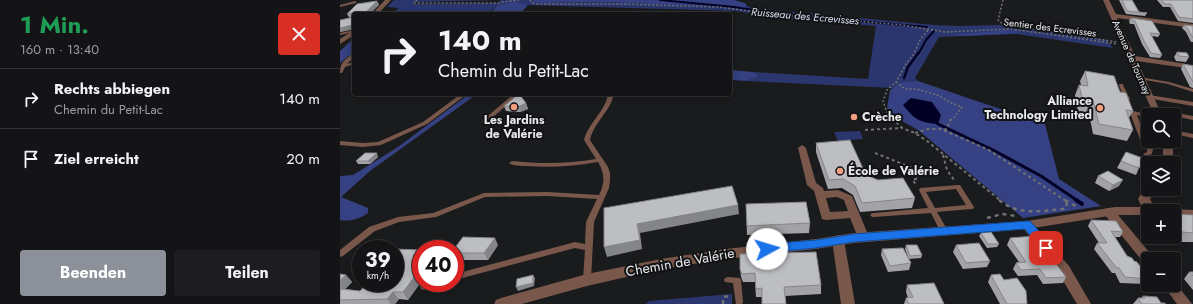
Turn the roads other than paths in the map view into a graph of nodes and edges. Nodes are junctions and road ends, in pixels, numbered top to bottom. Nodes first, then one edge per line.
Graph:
1 (388, 0) edge
2 (1106, 0) edge
3 (355, 2) dead end
4 (340, 6) edge
5 (377, 12) edge
6 (1114, 16) junction
7 (1193, 26) edge
8 (352, 32) edge
9 (352, 33) edge
10 (340, 34) edge
11 (340, 42) edge
12 (352, 58) edge
13 (1132, 58) junction
14 (352, 64) edge
15 (342, 66) junction
16 (1193, 67) edge
17 (340, 72) edge
18 (1141, 78) junction
19 (1121, 85) dead end
20 (1193, 91) edge
21 (461, 96) edge
22 (515, 96) edge
23 (610, 96) edge
24 (1149, 96) junction
25 (1193, 104) edge
26 (1155, 108) edge
27 (1133, 113) junction
28 (1141, 115) edge
29 (1181, 116) edge
30 (1193, 118) edge
31 (485, 121) dead end
32 (1181, 133) edge
33 (1193, 136) edge
34 (340, 142) edge
35 (802, 148) dead end
36 (1146, 154) dead end
37 (599, 160) junction
38 (512, 163) dead end
39 (820, 195) junction
40 (601, 197) junction
41 (933, 210) junction
42 (1141, 211) edge
43 (1109, 212) junction
44 (1181, 213) edge
45 (854, 214) junction
46 (1193, 214) edge
47 (874, 215) dead end
48 (1027, 220) junction
49 (944, 231) junction
50 (863, 237) junction
51 (838, 240) junction
52 (589, 248) junction
53 (1143, 252) edge
54 (340, 254) edge
55 (464, 275) edge
56 (587, 280) junction
57 (728, 280) dead end
58 (1176, 292) edge
59 (738, 299) road end
60 (501, 304) edge
61 (848, 304) edge
62 (1084, 304) edge
63 (1185, 304) edge

1 - 5 street
2 - 6 street, Avenue de Tournay
3 - 4 lane
6 - 7 street
6 - 13 street, Avenue de Tournay
8 - 10 lane
9 - 11 street
12 - 15 lane
13 - 16 street
13 - 18 street, Avenue de Tournay
14 - 15 lane
15 - 17 lane
18 - 20 lane
18 - 24 street, Avenue de Tournay
19 - 27 lane
21 - 34 lane
22 - 31 lane
23 - 37 lane
24 - 25 lane
24 - 26 street, Avenue de Tournay
27 - 28 lane
27 - 36 lane
29 - 30 lane
32 - 33 lane
35 - 39 street
37 - 38 lane
37 - 40 lane
39 - 45 street
39 - 45 street
40 - 52 lane
40 - 54 lane
41 - 41 lane
41 - 47 lane
41 - 49 lane
42 - 43 street, Chemin de Valérie
43 - 48 street, Chemin de Valérie
43 - 53 street
44 - 46 street
45 - 50 street
48 - 49 street, Chemin de Valérie
48 - 62 street
49 - 50 street, Chemin de Valérie
50 - 51 street, Chemin de Valérie
51 - 56 street, Chemin de Valérie
51 - 61 street
52 - 55 lane
52 - 56 lane
56 - 60 street, Chemin de Valérie
57 - 59 lane
58 - 63 street

